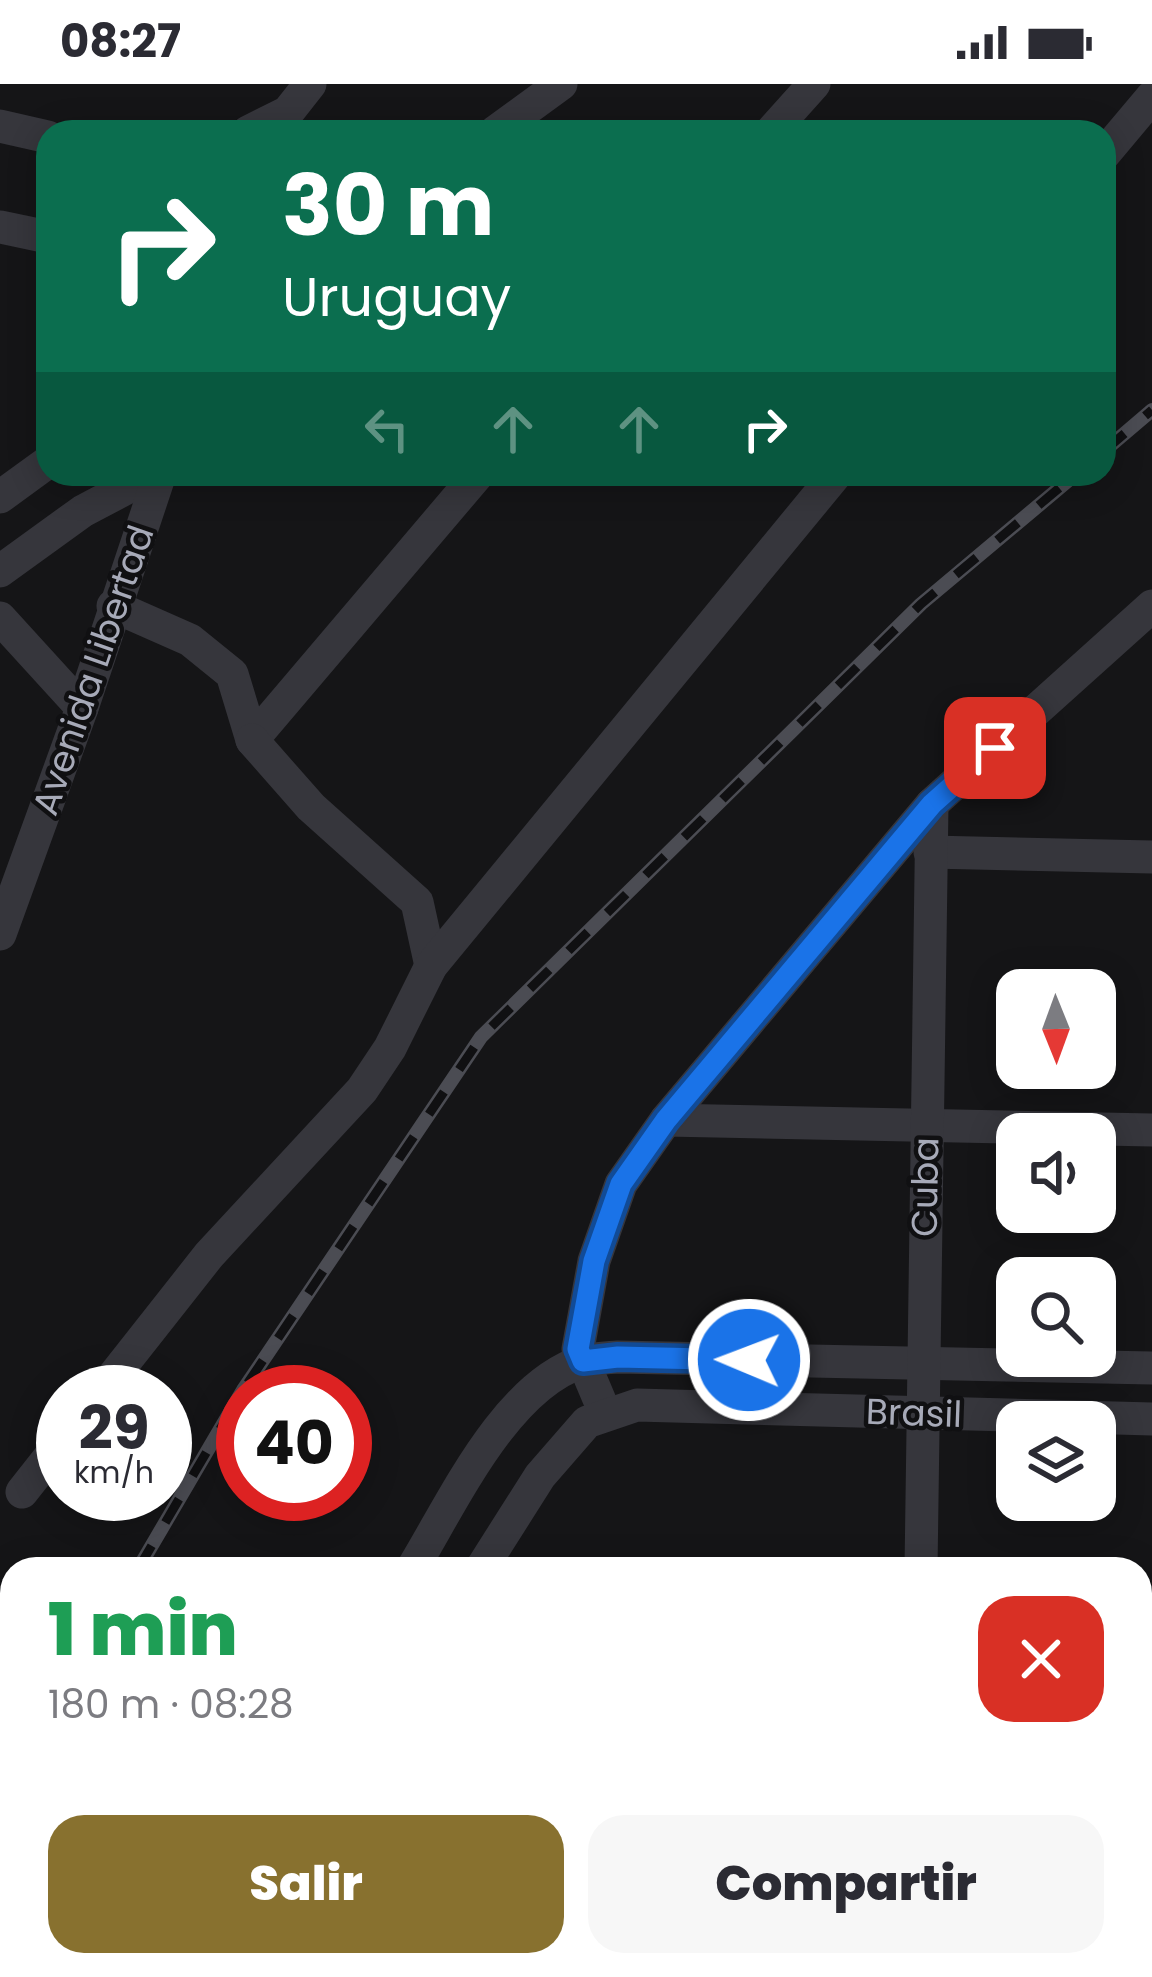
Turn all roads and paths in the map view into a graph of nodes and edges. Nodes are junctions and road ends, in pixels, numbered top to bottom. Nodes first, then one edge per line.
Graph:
1 (310, 84) edge
2 (561, 84) edge
3 (814, 84) edge
4 (1140, 84) edge
5 (1152, 94) edge
6 (287, 120) edge
7 (512, 120) edge
8 (782, 120) edge
9 (0, 126) edge
10 (36, 134) edge
11 (1116, 139) edge
12 (0, 227) edge
13 (36, 234) edge
14 (36, 471) edge
15 (133, 486) edge
16 (153, 486) edge
17 (468, 486) edge
18 (813, 486) edge
19 (0, 497) edge
20 (0, 571) edge
21 (113, 606) junction
22 (1152, 606) edge
23 (0, 618) edge
24 (82, 708) junction
25 (252, 740) junction
26 (932, 804) junction
27 (931, 852) junction
28 (1152, 857) edge
29 (7, 898) edge
30 (0, 934) edge
31 (431, 966) junction
32 (666, 1120) junction
33 (926, 1123) junction
34 (1152, 1130) edge
35 (583, 1361) junction
36 (923, 1364) junction
37 (122, 1365) edge
38 (1152, 1368) edge
39 (605, 1413) junction
40 (923, 1414) junction
41 (1152, 1419) edge
42 (36, 1474) edge
43 (22, 1492) dead end
44 (419, 1557) edge
45 (489, 1557) edge
46 (921, 1557) edge

1 - 6 street
2 - 7 street
3 - 8 street
4 - 5 street
5 - 11 street
9 - 10 street
12 - 13 street
14 - 19 street
15 - 20 street
16 - 21 street, Avenida Libertad
17 - 25 street
18 - 31 street
21 - 24 street, Avenida Libertad
21 - 25 street
22 - 26 street
23 - 24 street
24 - 29 street, Avenida Libertad
25 - 31 street
26 - 27 street, Cuba
26 - 32 street
27 - 28 street
27 - 33 street, Cuba
29 - 30 street, Avenida Libertad
31 - 37 street
32 - 33 street
32 - 35 street
33 - 34 street
33 - 36 street, Cuba
35 - 36 street
35 - 39 street
35 - 44 street
36 - 38 street
36 - 40 street, Cuba
39 - 40 street, Brasil
39 - 45 street
40 - 41 street, Brasil
40 - 46 street, Cuba
42 - 43 street

